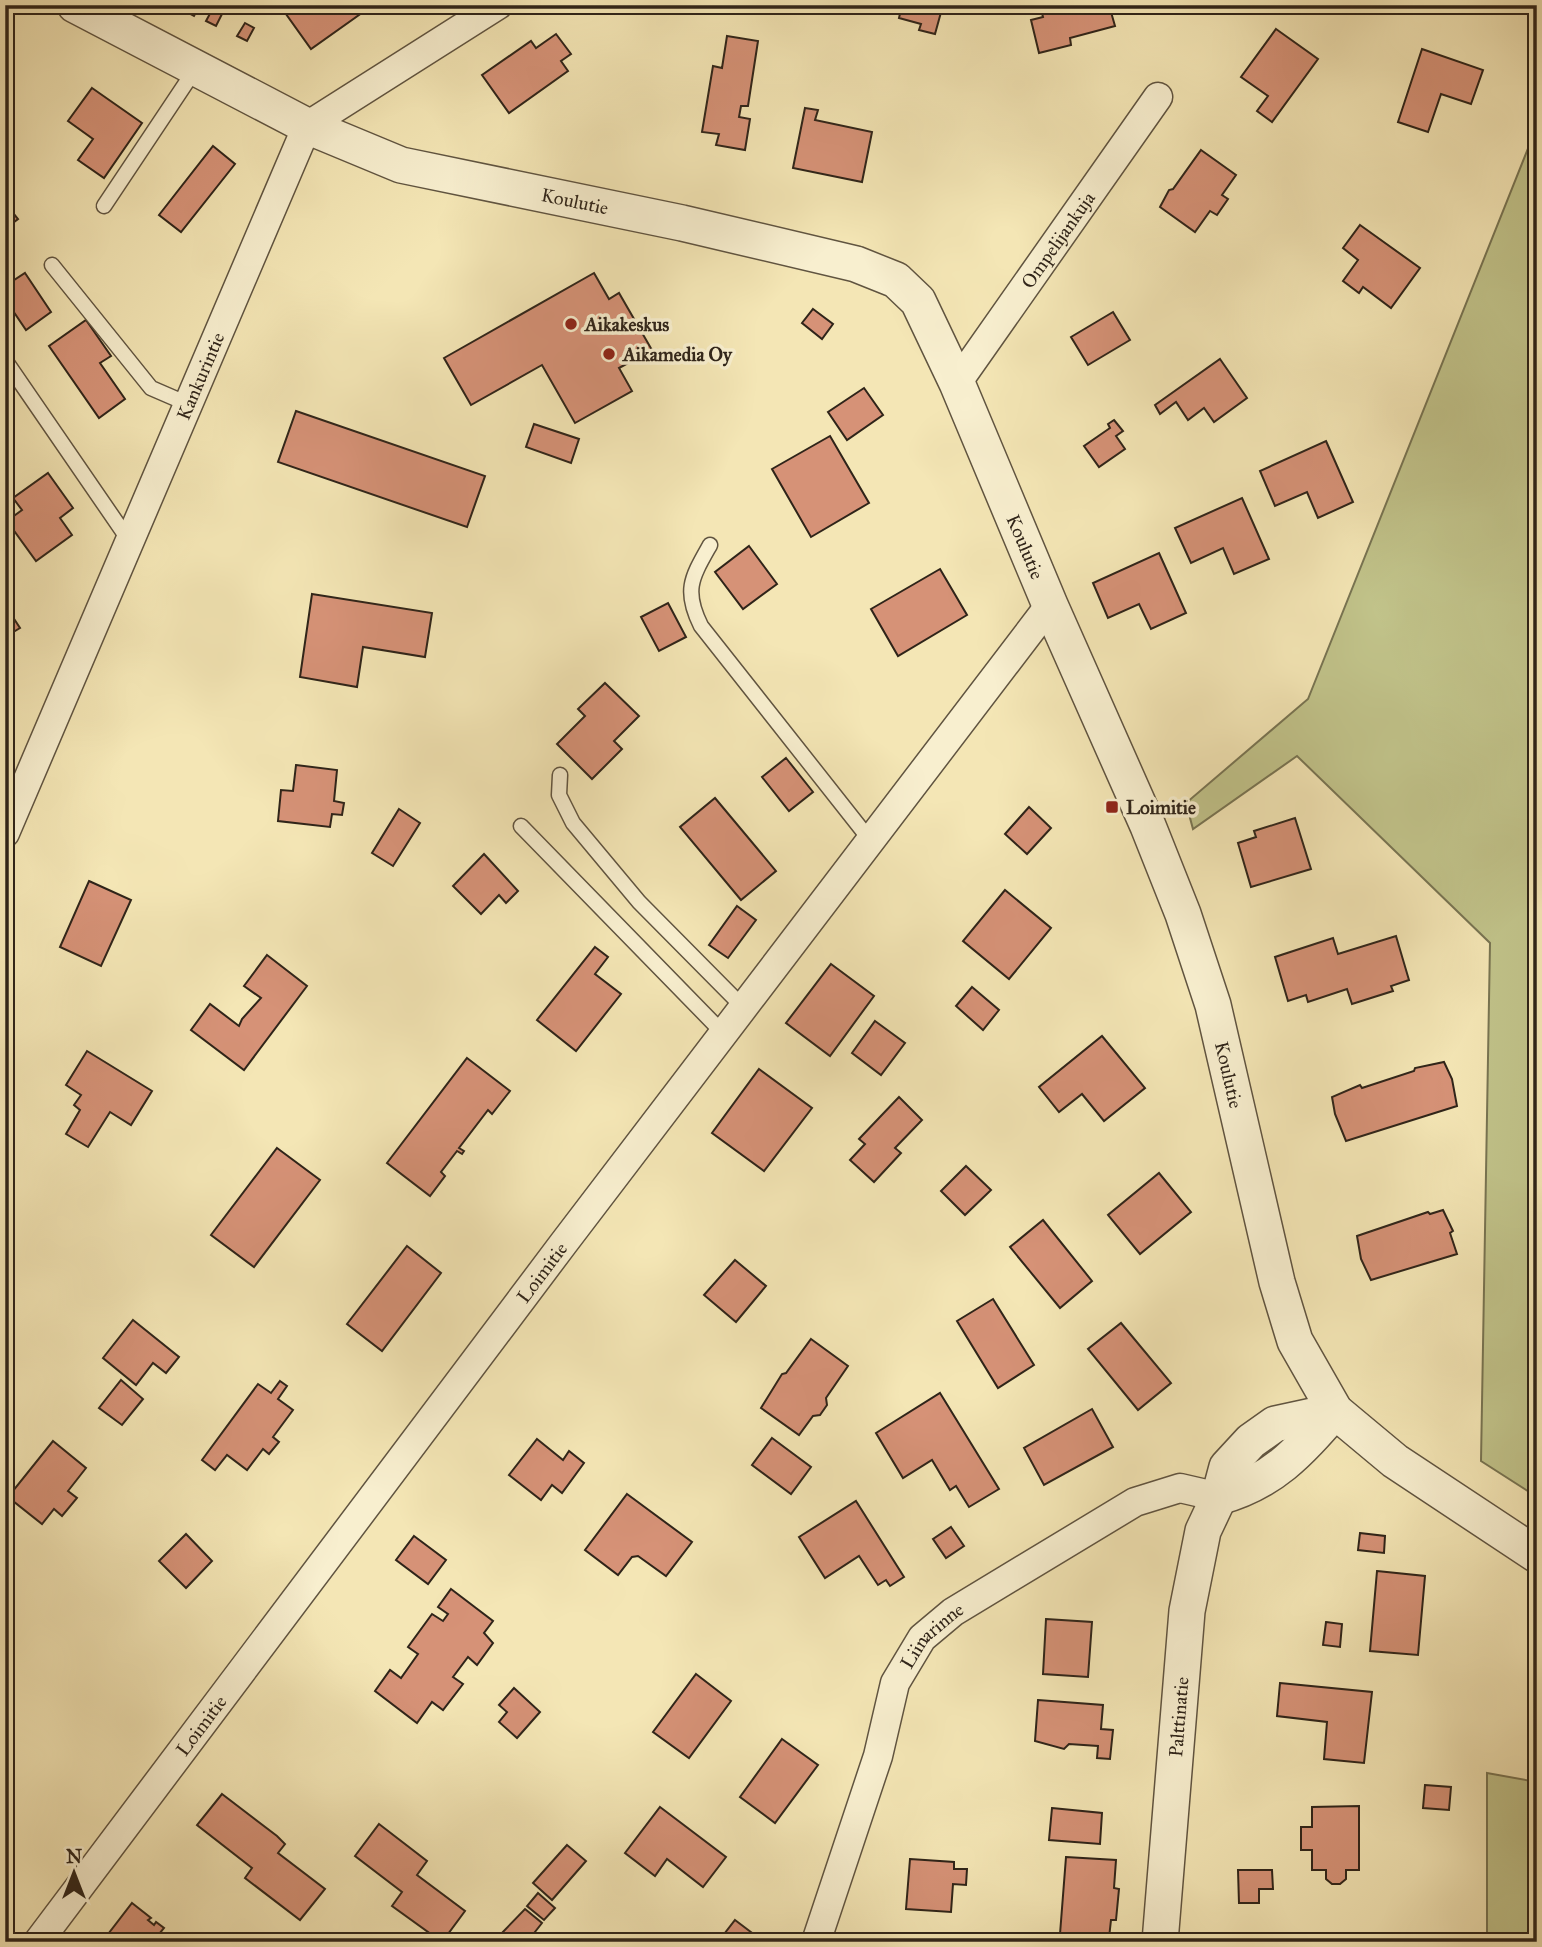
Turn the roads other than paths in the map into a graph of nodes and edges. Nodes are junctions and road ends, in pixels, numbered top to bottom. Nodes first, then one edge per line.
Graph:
1 (75, 5) edge
2 (498, 5) edge
3 (196, 68) junction
4 (1158, 97) dead end
5 (307, 126) junction
6 (104, 206) dead end
7 (52, 265) dead end
8 (5, 360) edge
9 (957, 383) junction
10 (188, 404) junction
11 (130, 542) junction
12 (710, 545) dead end
13 (1050, 605) junction
14 (560, 775) dead end
15 (13, 789) edge
16 (521, 826) dead end
17 (5, 833) edge
18 (870, 840) junction
19 (743, 1007) junction
20 (723, 1033) junction
21 (1335, 1411) junction
22 (1219, 1497) junction
23 (1537, 1555) edge
24 (38, 1942) edge
25 (816, 1942) edge
26 (1160, 1942) edge

1 - 3 street, Koulutie
2 - 5 street
3 - 5 street, Koulutie
3 - 6 lane
4 - 9 street, Ompelijankuja
5 - 9 street, Koulutie
5 - 10 street, Kankurintie
7 - 10 lane
8 - 11 lane
9 - 13 street, Koulutie
10 - 11 street, Kankurintie
11 - 15 street, Kankurintie
12 - 18 lane
13 - 18 street, Loimitie
13 - 21 street, Koulutie
14 - 19 lane
15 - 17 street, Kankurintie
16 - 20 lane
18 - 19 street, Loimitie
19 - 20 street, Loimitie
20 - 24 street, Loimitie
21 - 22 street
21 - 23 street, Koulutie
22 - 25 street, Liinarinne
22 - 26 street, Palttinatie

